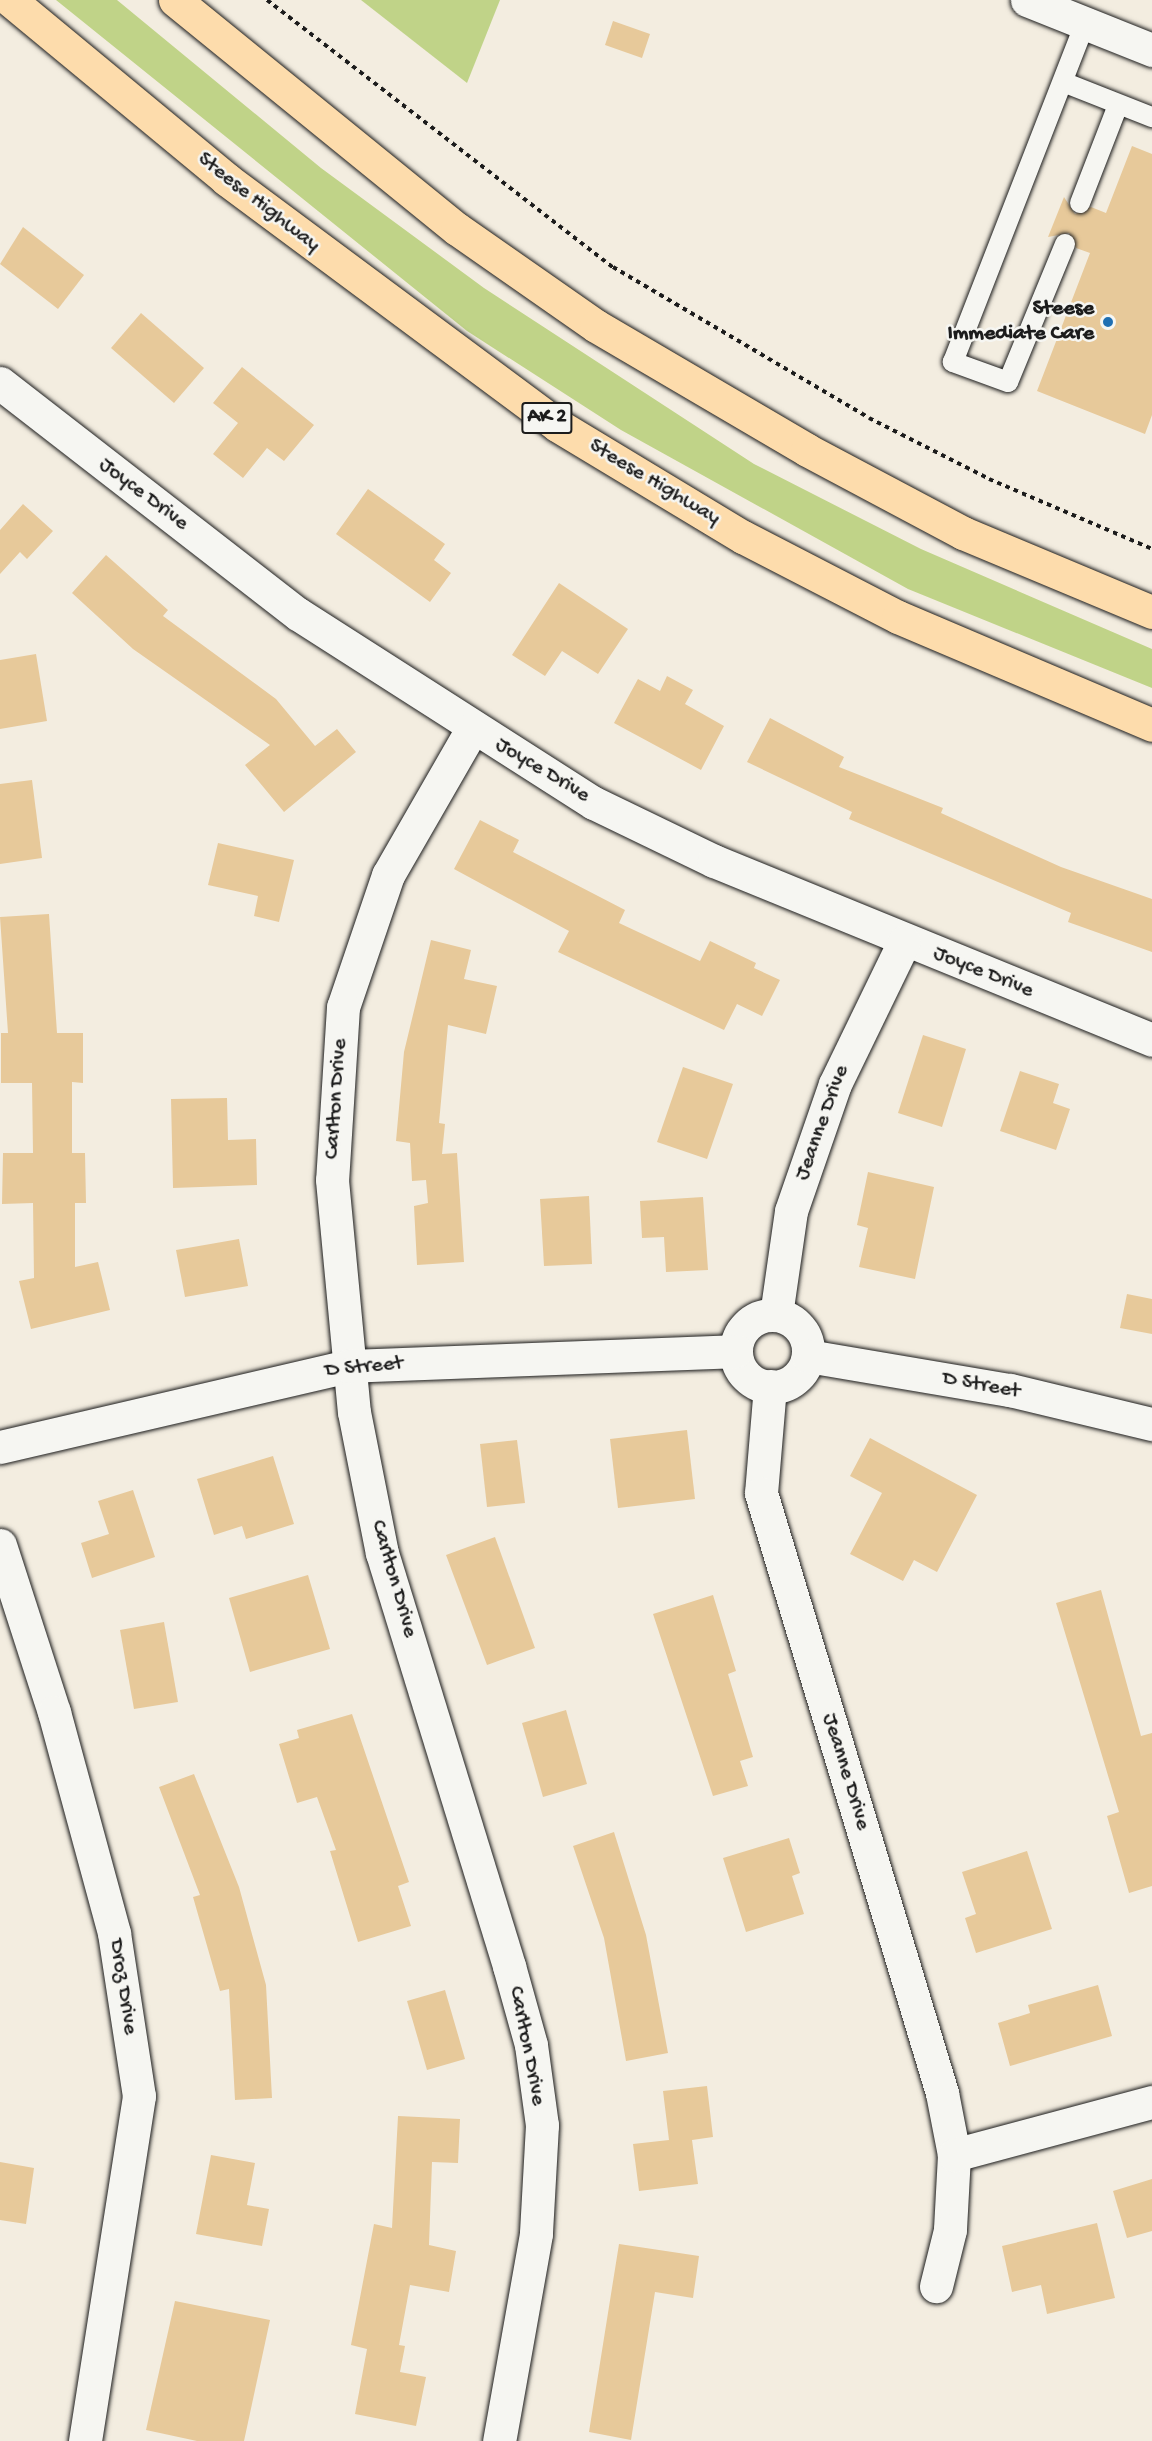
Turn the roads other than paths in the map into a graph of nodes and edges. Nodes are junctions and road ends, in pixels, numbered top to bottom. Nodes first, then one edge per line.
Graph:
1 (10, 0) edge
2 (175, 0) edge
3 (1027, 0) edge
4 (1085, 23) junction
5 (1152, 50) edge
6 (1062, 82) junction
7 (1118, 105) junction
8 (1152, 117) edge
9 (1080, 203) dead end
10 (1065, 244) dead end
11 (0, 383) edge
12 (1152, 612) edge
13 (1152, 725) edge
14 (472, 729) junction
15 (904, 942) junction
16 (1152, 1041) edge
17 (776, 1315) junction
18 (736, 1350) junction
19 (808, 1356) junction
20 (348, 1366) junction
21 (770, 1386) junction
22 (1152, 1424) edge
23 (0, 1447) edge
24 (0, 1545) edge
25 (1152, 2102) edge
26 (954, 2156) junction
27 (936, 2286) dead end
28 (85, 2441) edge
29 (499, 2441) edge

1 - 13 highway, Steese Highway / AK 2
2 - 12 highway
3 - 4 street
4 - 5 street
4 - 6 lane
6 - 7 lane
6 - 10 lane
7 - 8 lane
7 - 9 lane
11 - 14 street, Joyce Drive
14 - 15 street, Joyce Drive
14 - 20 street, Carlton Drive
15 - 16 street, Joyce Drive
15 - 17 street, Jeanne Drive
17 - 18 street
17 - 19 street
18 - 20 street, D Street
18 - 21 street
19 - 21 street
19 - 22 street, D Street
20 - 23 street, D Street
20 - 29 street, Carlton Drive
21 - 26 street, Jeanne Drive
24 - 28 street, Droz Drive
25 - 26 street
26 - 27 street, Jeanne Drive

